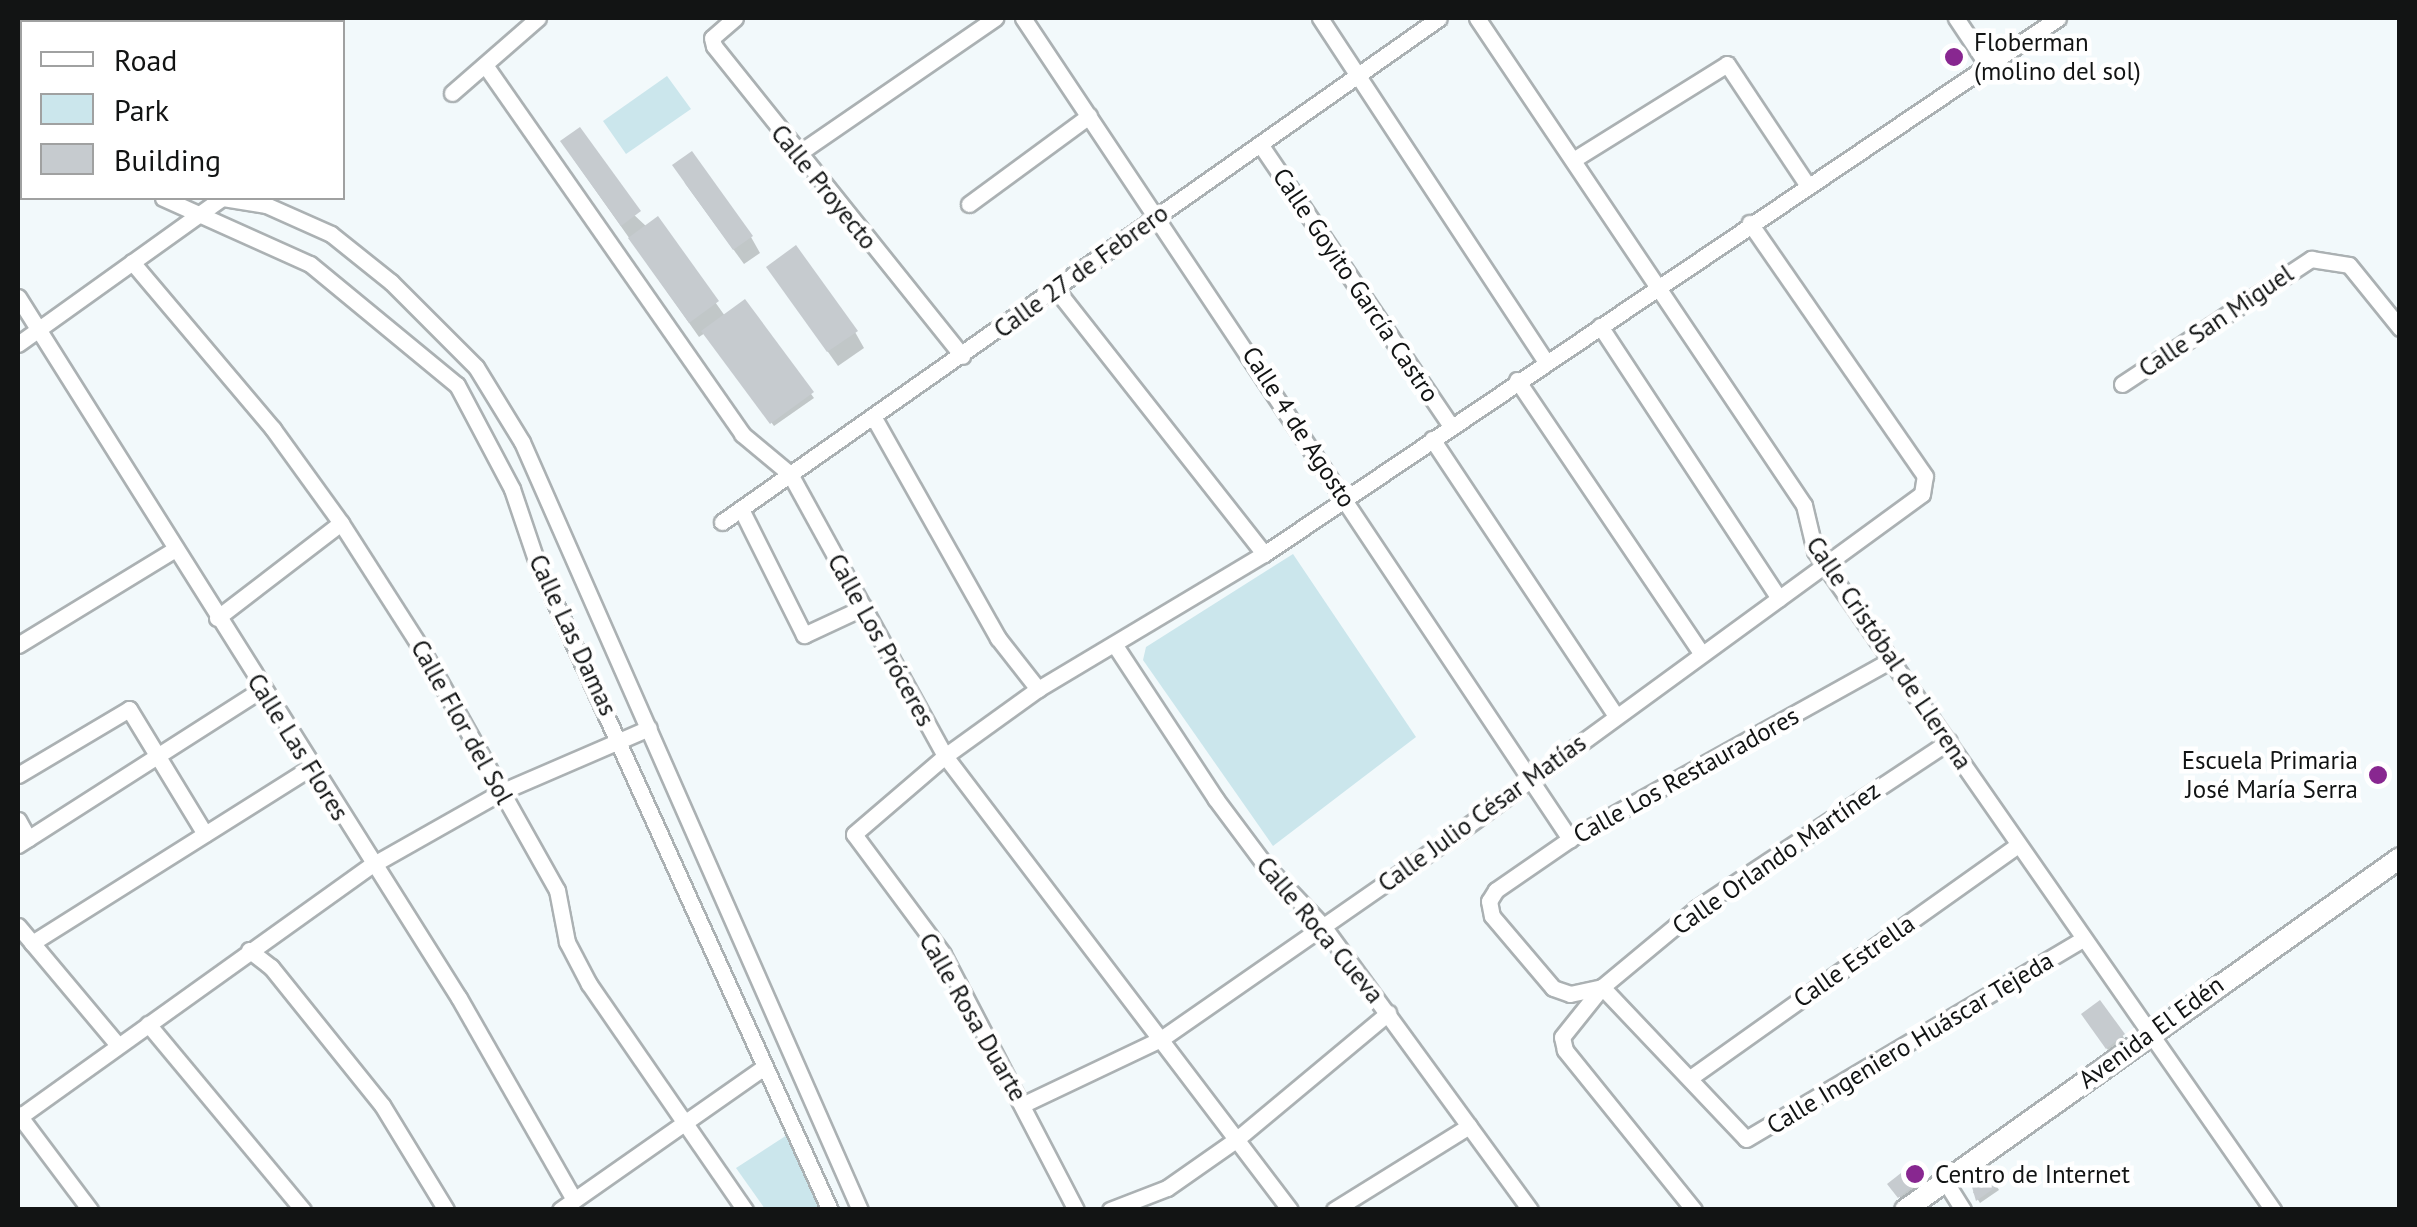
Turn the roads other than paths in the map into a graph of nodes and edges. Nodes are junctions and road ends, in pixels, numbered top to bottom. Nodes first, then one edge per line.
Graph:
1 (538, 18) edge
2 (735, 18) edge
3 (995, 18) edge
4 (1022, 18) edge
5 (1320, 18) edge
6 (1439, 18) edge
7 (1477, 18) edge
8 (1956, 18) edge
9 (2058, 18) edge
10 (485, 65) junction
11 (1988, 66) junction
12 (1359, 74) junction
13 (452, 93) dead end
14 (1089, 116) junction
15 (1260, 144) junction
16 (796, 155) junction
17 (1573, 160) junction
18 (1808, 186) junction
19 (167, 200) edge
20 (219, 200) edge
21 (235, 200) edge
22 (969, 204) dead end
23 (1160, 215) junction
24 (196, 216) junction
25 (1750, 223) junction
26 (132, 262) junction
27 (1055, 288) junction
28 (1656, 288) junction
29 (18, 297) edge
30 (1600, 326) junction
31 (2400, 328) edge
32 (38, 331) junction
33 (18, 344) edge
34 (962, 356) junction
35 (1545, 361) junction
36 (476, 366) junction
37 (1517, 380) junction
38 (457, 384) junction
39 (2122, 384) dead end
40 (874, 418) junction
41 (1451, 426) junction
42 (1432, 439) junction
43 (790, 474) junction
44 (1346, 498) junction
45 (740, 508) junction
46 (722, 522) dead end
47 (340, 523) junction
48 (175, 549) junction
49 (1264, 554) junction
50 (1825, 566) junction
51 (1779, 598) junction
52 (864, 607) junction
53 (217, 618) junction
54 (18, 644) edge
55 (1116, 647) junction
56 (1701, 653) junction
57 (1891, 660) junction
58 (262, 689) junction
59 (1038, 689) junction
60 (1616, 716) junction
61 (648, 728) junction
62 (622, 739) junction
63 (1948, 741) junction
64 (160, 754) junction
65 (944, 756) junction
66 (311, 767) junction
67 (18, 774) edge
68 (1530, 780) junction
69 (501, 792) junction
70 (18, 820) edge
71 (206, 834) junction
72 (1570, 839) junction
73 (23, 842) edge
74 (2018, 845) junction
75 (2400, 858) edge
76 (372, 865) junction
77 (718, 894) junction
78 (693, 905) junction
79 (18, 926) edge
80 (1323, 926) junction
81 (2083, 939) junction
82 (32, 944) junction
83 (249, 950) junction
84 (1602, 987) junction
85 (1388, 1012) junction
86 (148, 1024) junction
87 (2150, 1032) junction
88 (1161, 1039) junction
89 (118, 1045) junction
90 (764, 1067) junction
91 (1690, 1078) junction
92 (1024, 1104) junction
93 (18, 1116) edge
94 (684, 1123) junction
95 (1470, 1126) junction
96 (1237, 1139) junction
97 (1945, 1181) junction
98 (567, 1205) edge
99 (90, 1210) edge
100 (303, 1210) edge
101 (446, 1210) edge
102 (745, 1210) edge
103 (830, 1210) edge
104 (860, 1210) edge
105 (1076, 1210) edge
106 (1110, 1210) edge
107 (1290, 1210) edge
108 (1334, 1210) edge
109 (1530, 1210) edge
110 (1694, 1210) edge
111 (1905, 1210) edge
112 (1963, 1210) edge
113 (2273, 1210) edge

1 - 10 street
2 - 16 street, Calle Proyecto
3 - 16 street
4 - 14 street, Calle 4 de Agosto
5 - 12 street
6 - 12 street, Calle 27 de Febrero
7 - 17 street, Calle Cristóbal de Llerena
8 - 11 street
9 - 11 street
10 - 13 street
10 - 43 street, Calle Los Próceres
11 - 18 street
12 - 15 street, Calle 27 de Febrero
12 - 35 street
14 - 22 street
14 - 23 street, Calle 4 de Agosto
15 - 23 street, Calle 27 de Febrero
15 - 41 street, Calle Goyito García Castro
16 - 34 street, Calle Proyecto
17 - 18 street
17 - 28 street, Calle Cristóbal de Llerena
18 - 25 street
19 - 24 street, Calle Las Damas
20 - 24 street
21 - 36 street, Calle Las Damas
23 - 27 street, Calle 27 de Febrero
23 - 44 street, Calle 4 de Agosto
24 - 26 street
24 - 38 street, Calle Las Damas
25 - 28 street
25 - 50 street, Calle Julio César Matías
26 - 32 street
26 - 47 street, Calle Flor del Sol
27 - 34 street, Calle 27 de Febrero
27 - 49 street
28 - 30 street
28 - 50 street, Calle Cristóbal de Llerena
29 - 32 street, Calle Las Flores
30 - 35 street
30 - 51 street
31 - 39 street, Calle San Miguel
32 - 33 street
32 - 48 street, Calle Las Flores
34 - 40 street, Calle 27 de Febrero
35 - 37 street
36 - 38 street
36 - 61 street, Calle Las Damas
37 - 41 street
37 - 56 street
38 - 62 street, Calle Las Damas
40 - 43 street, Calle 27 de Febrero
40 - 59 street
41 - 42 street
42 - 44 street
42 - 60 street, Calle Goyito García Castro
43 - 45 street, Calle 27 de Febrero
43 - 52 street, Calle Los Próceres
44 - 49 street
44 - 68 street, Calle 4 de Agosto
45 - 46 street, Calle 27 de Febrero
45 - 52 street
47 - 53 street
47 - 69 street, Calle Flor del Sol
48 - 53 street, Calle Las Flores
48 - 54 street
49 - 55 street
50 - 51 street, Calle Julio César Matías
50 - 57 street, Calle Cristóbal de Llerena
51 - 56 street, Calle Julio César Matías
52 - 65 street, Calle Los Próceres
53 - 58 street, Calle Las Flores
55 - 59 street
55 - 80 street, Calle Roca Cueva
56 - 60 street, Calle Julio César Matías
57 - 63 street, Calle Cristóbal de Llerena
57 - 72 street, Calle Los Restauradores
58 - 64 street
58 - 66 street, Calle Las Flores
59 - 65 street
60 - 68 street, Calle Julio César Matías
61 - 62 street
61 - 77 street, Calle Las Damas
62 - 69 street
62 - 78 street, Calle Las Damas
63 - 74 street, Calle Cristóbal de Llerena
63 - 84 street, Calle Orlando Martínez
64 - 67 street
64 - 71 street
64 - 73 street
65 - 88 street, Calle Los Próceres
65 - 92 street, Calle Rosa Duarte
66 - 71 street
66 - 76 street, Calle Las Flores
68 - 72 street, Calle 4 de Agosto
68 - 80 street, Calle Julio César Matías
69 - 76 street
69 - 94 street, Calle Flor del Sol
70 - 73 street
71 - 82 street
72 - 84 street, Calle Los Restauradores
74 - 81 street, Calle Cristóbal de Llerena
74 - 91 street, Calle Estrella
75 - 87 street, Avenida El Edén
76 - 83 street
76 - 98 street, Calle Las Flores
77 - 78 street
77 - 104 street, Calle Las Damas
78 - 90 street, Calle Las Damas
79 - 82 street
80 - 85 street, Calle Roca Cueva
80 - 88 street, Calle Julio César Matías
81 - 87 street, Calle Cristóbal de Llerena
81 - 91 street, Calle Ingeniero Huáscar Tejeda
82 - 89 street
83 - 86 street
83 - 101 street
84 - 91 street, Calle Ingeniero Huáscar Tejeda
84 - 110 street, Calle Orlando Martínez
85 - 95 street, Calle Roca Cueva
85 - 96 street
86 - 89 street
86 - 100 street
87 - 97 street, Avenida El Edén
87 - 113 street, Calle Cristóbal de Llerena
88 - 92 street, Calle Julio César Matías
88 - 96 street, Calle Los Próceres
89 - 93 street
90 - 94 street
90 - 103 street, Calle Las Damas
92 - 105 street, Calle Rosa Duarte
93 - 99 street
94 - 98 street
94 - 102 street, Calle Flor del Sol
95 - 108 street
95 - 109 street, Calle Roca Cueva
96 - 106 street
96 - 107 street, Calle Los Próceres
97 - 111 street, Avenida El Edén
97 - 112 street

